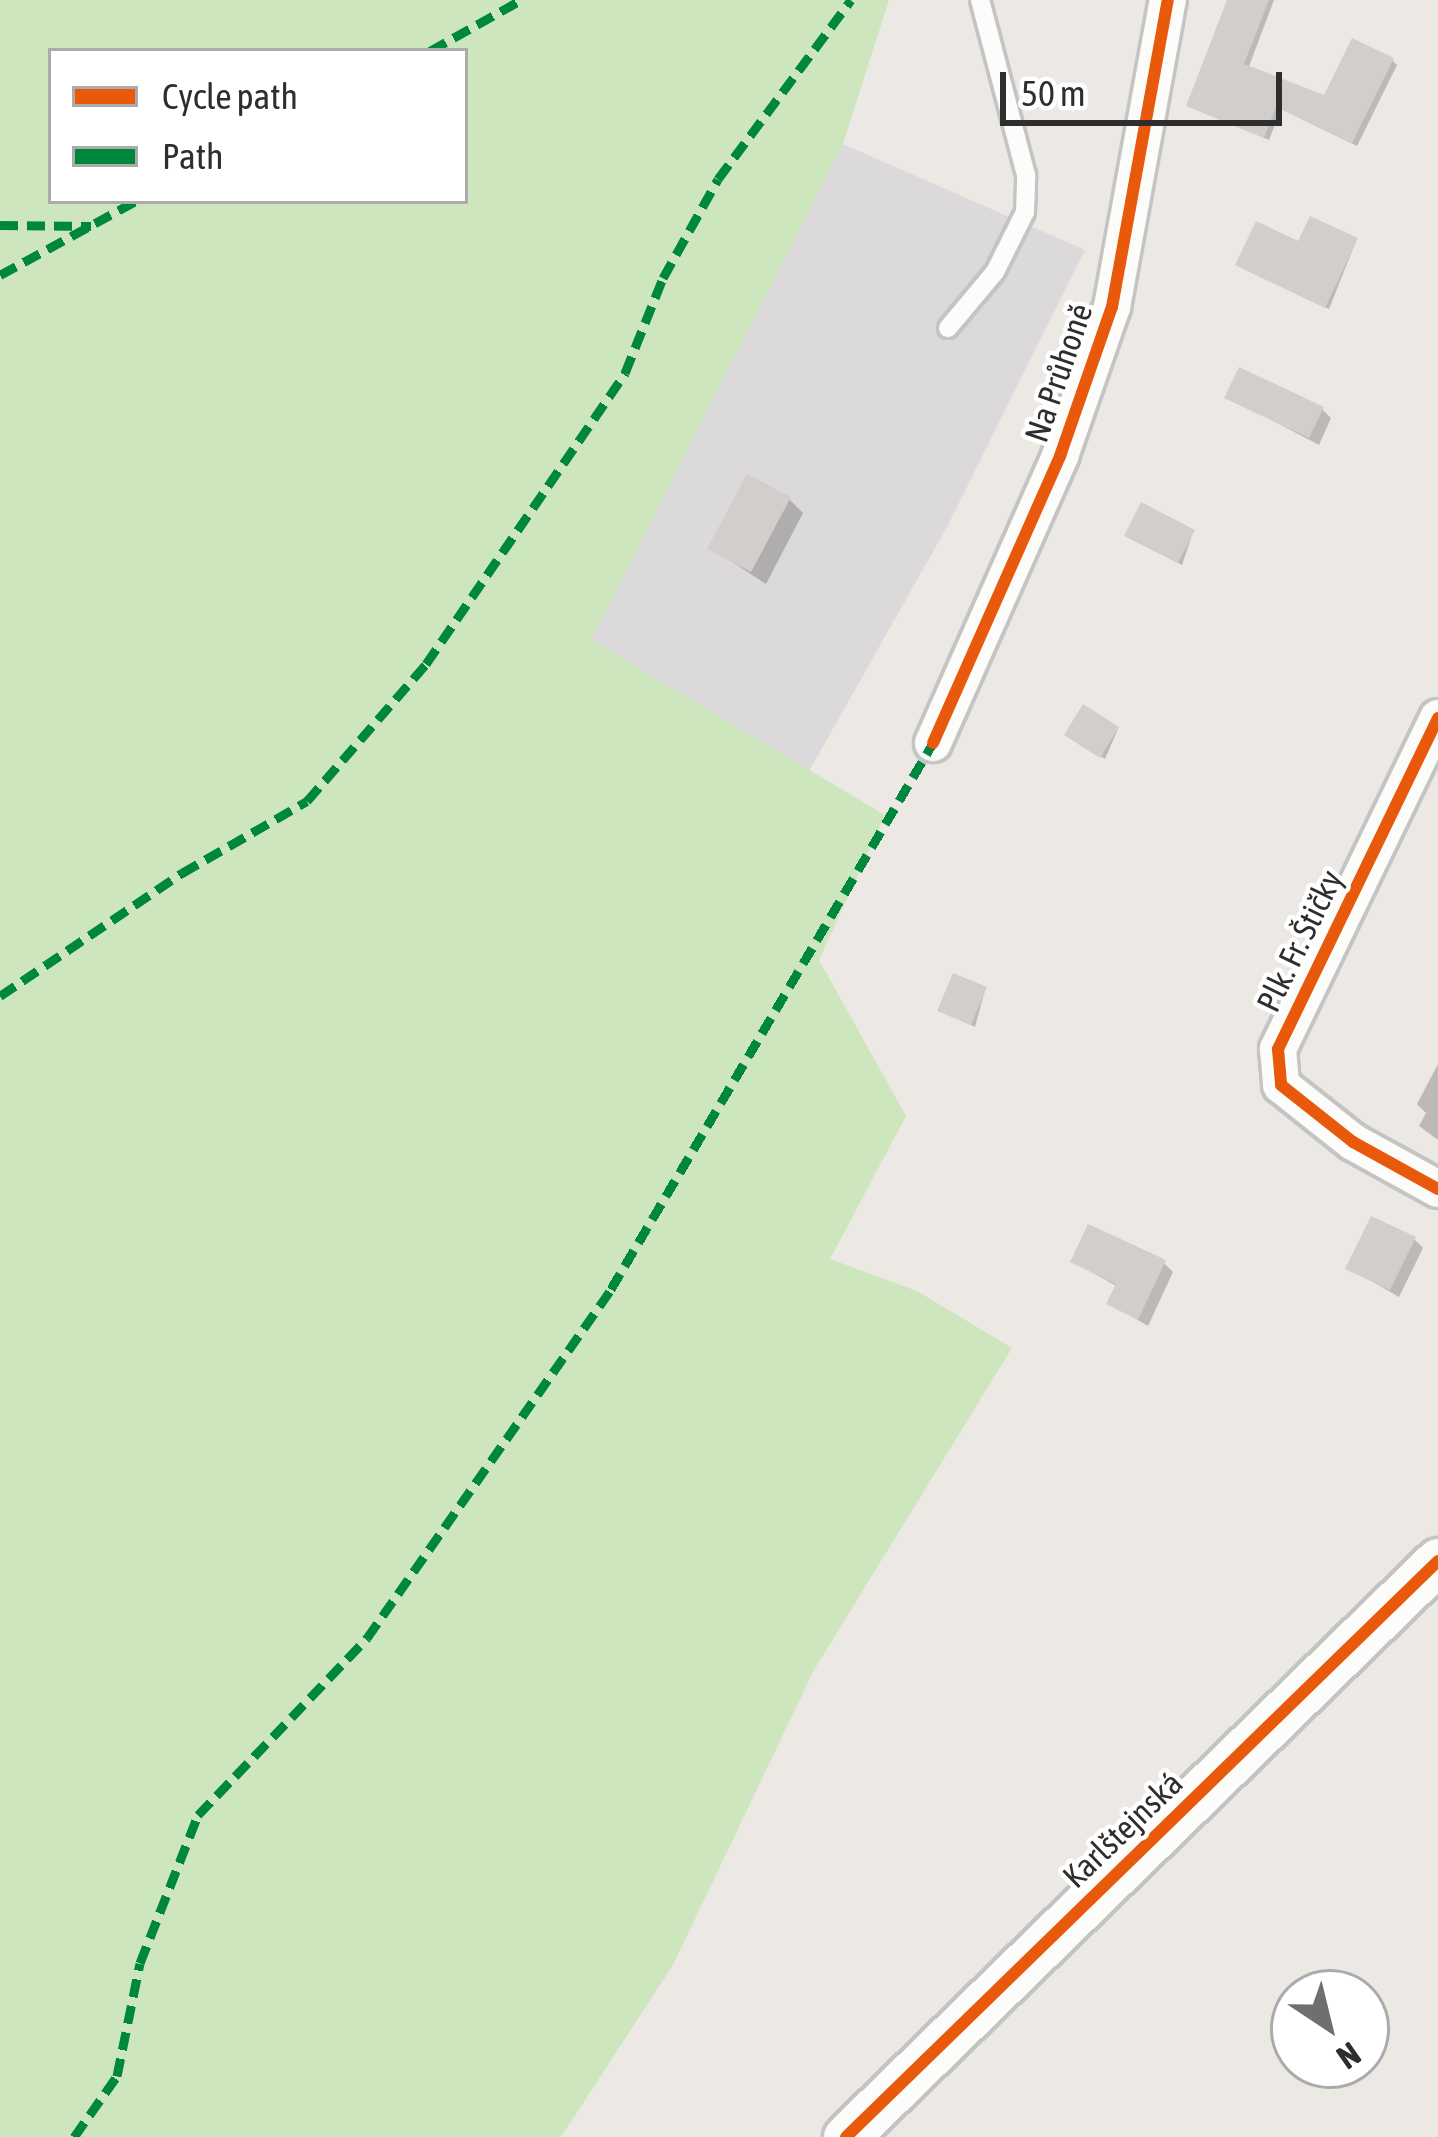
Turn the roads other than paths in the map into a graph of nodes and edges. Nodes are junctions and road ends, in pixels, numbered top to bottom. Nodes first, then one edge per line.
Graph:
1 (980, 0) edge
2 (1168, 0) edge
3 (948, 328) dead end
4 (1438, 718) edge
5 (933, 743) dead end
6 (1438, 1189) edge
7 (1438, 1561) edge
8 (846, 2137) edge

1 - 3 lane
2 - 5 street, Na Průhoně
4 - 6 street, Plk. Fr. Štičky
7 - 8 street, Karlštejnská

